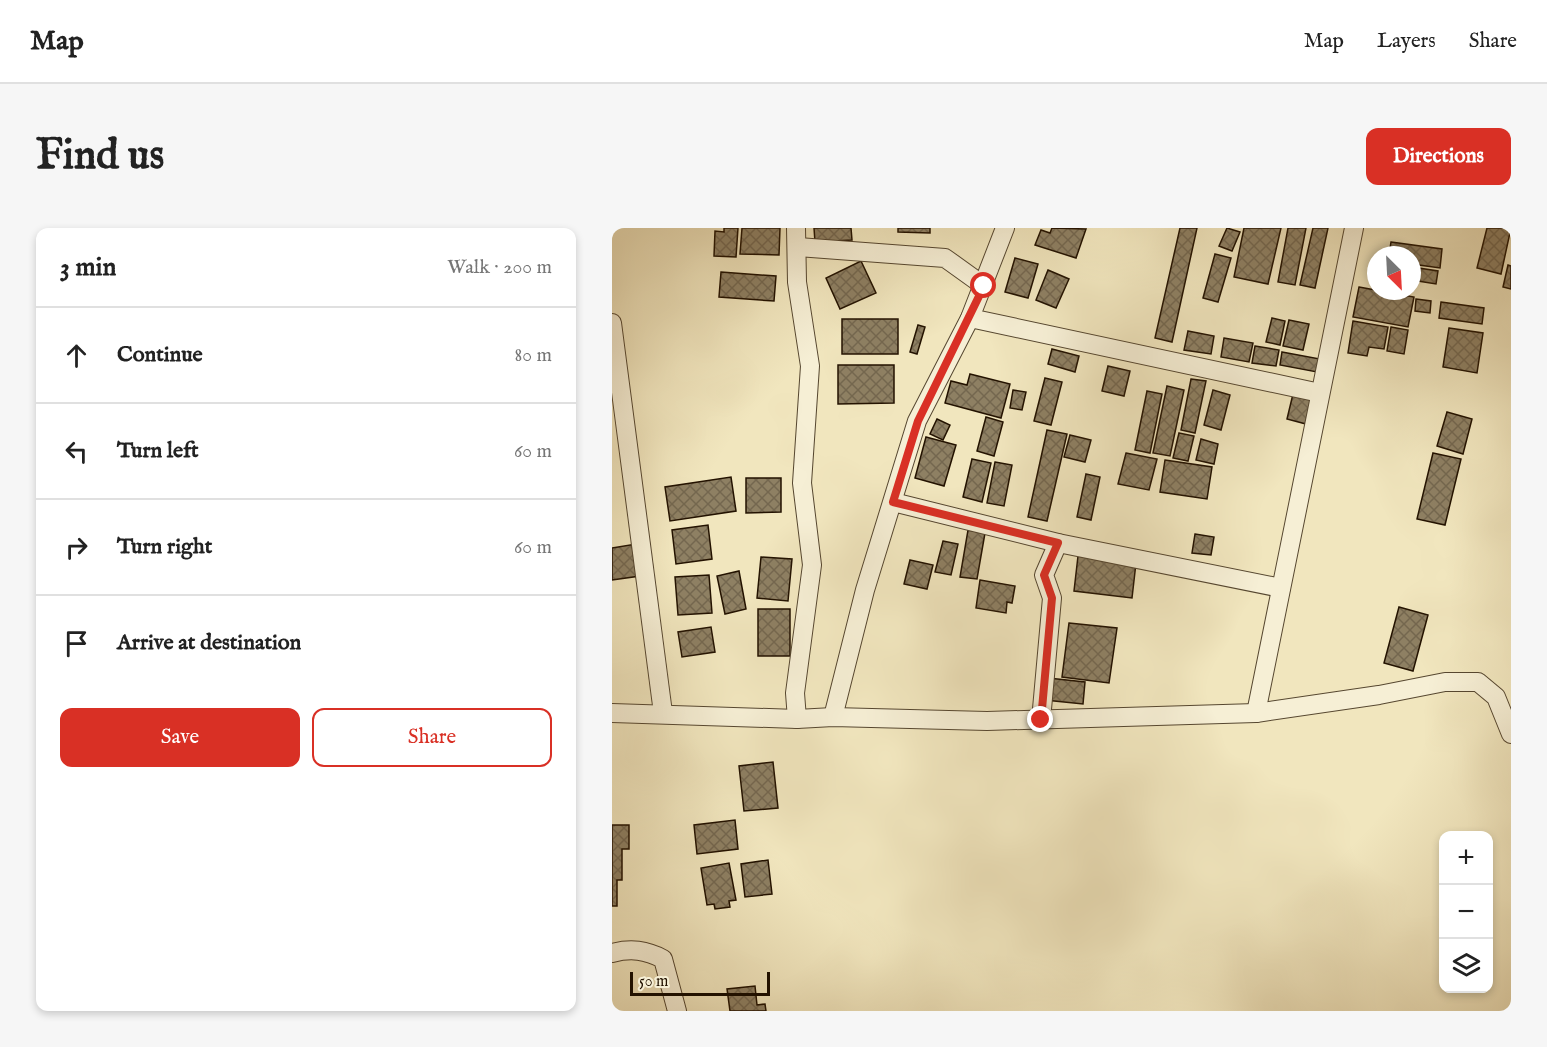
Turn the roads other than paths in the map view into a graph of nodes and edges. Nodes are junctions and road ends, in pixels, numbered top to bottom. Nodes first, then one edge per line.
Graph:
1 (796, 228) edge
2 (1005, 228) edge
3 (1354, 228) edge
4 (798, 247) junction
5 (984, 286) junction
6 (970, 318) junction
7 (612, 323) edge
8 (1320, 393) junction
9 (893, 502) junction
10 (1058, 543) junction
11 (1281, 588) junction
12 (612, 713) edge
13 (663, 713) junction
14 (1256, 713) junction
15 (833, 717) junction
16 (797, 719) junction
17 (1041, 720) junction
18 (1511, 734) edge
19 (612, 952) edge
20 (677, 1011) edge

1 - 4 street
2 - 5 street
3 - 8 street
4 - 5 street
4 - 16 street
5 - 6 street
6 - 8 street
6 - 9 street
7 - 13 street
8 - 11 street
9 - 10 street
9 - 15 street
10 - 11 street
10 - 17 street
11 - 14 street
12 - 13 street
13 - 16 street
14 - 17 street
14 - 18 street
15 - 16 street
15 - 17 street
19 - 20 street

